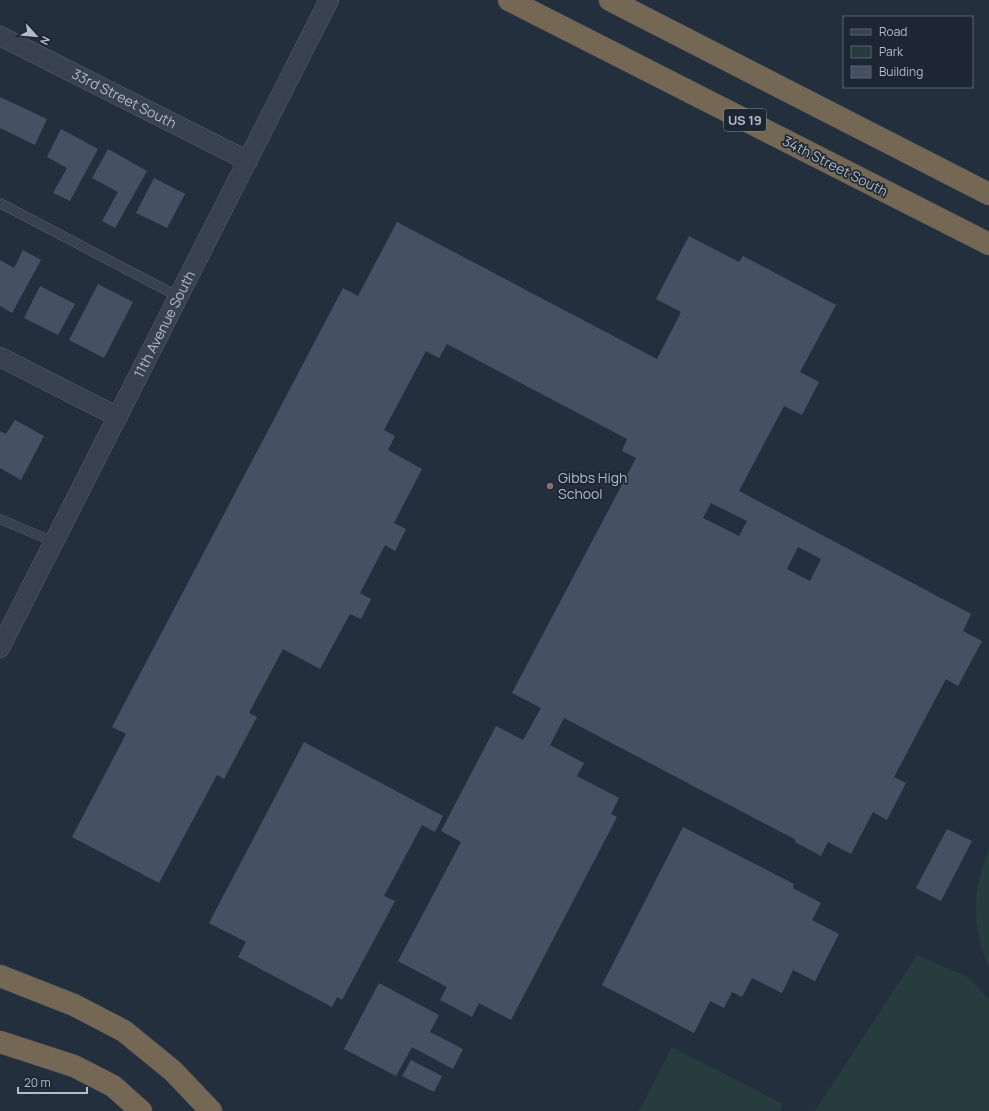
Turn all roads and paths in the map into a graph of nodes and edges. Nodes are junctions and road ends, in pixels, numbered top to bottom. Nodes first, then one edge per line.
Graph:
1 (329, 0) edge
2 (509, 0) edge
3 (610, 0) edge
4 (0, 36) edge
5 (248, 161) junction
6 (989, 194) edge
7 (0, 203) edge
8 (989, 244) edge
9 (179, 297) junction
10 (0, 357) edge
11 (118, 417) junction
12 (0, 518) edge
13 (54, 542) junction
14 (0, 648) edge
15 (0, 976) edge
16 (0, 1042) edge
17 (141, 1111) edge
18 (211, 1111) edge

1 - 5 street, 11th Avenue South
2 - 8 highway, 34th Street South / US 19
3 - 6 highway
4 - 5 street, 33rd Street South
5 - 9 street, 11th Avenue South
7 - 9 lane
9 - 11 street, 11th Avenue South
10 - 11 street
11 - 13 street, 11th Avenue South
12 - 13 lane
13 - 14 street, 11th Avenue South
15 - 18 highway
16 - 17 highway

